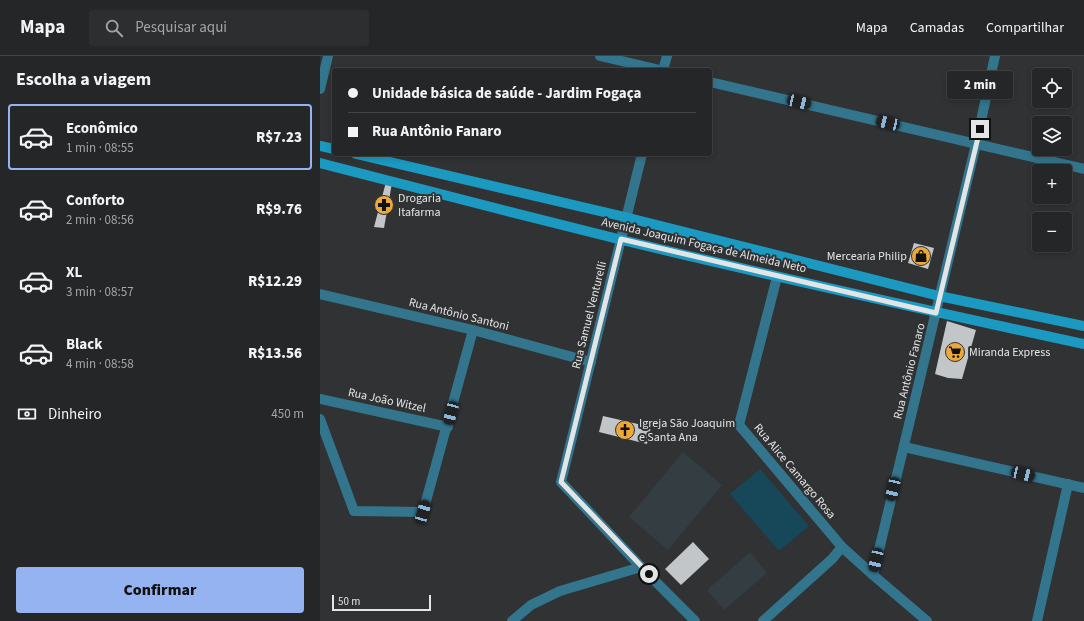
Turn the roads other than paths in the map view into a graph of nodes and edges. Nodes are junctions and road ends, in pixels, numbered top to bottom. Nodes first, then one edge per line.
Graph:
1 (328, 56) edge
2 (600, 56) edge
3 (667, 56) edge
4 (995, 56) edge
5 (651, 68) edge
6 (664, 68) edge
7 (712, 82) edge
8 (320, 89) edge
9 (976, 144) junction
10 (320, 146) edge
11 (332, 149) edge
12 (365, 156) edge
13 (641, 156) edge
14 (320, 163) edge
15 (1084, 169) edge
16 (625, 217) junction
17 (621, 239) junction
18 (777, 277) junction
19 (320, 294) edge
20 (939, 296) junction
21 (936, 313) junction
22 (1084, 326) edge
23 (473, 330) junction
24 (1084, 344) edge
25 (591, 362) junction
26 (320, 399) edge
27 (320, 419) edge
28 (448, 427) junction
29 (904, 447) junction
30 (1068, 484) junction
31 (1084, 488) edge
32 (842, 547) junction
33 (642, 567) junction
34 (873, 575) junction
35 (512, 621) edge
36 (695, 621) edge
37 (763, 621) edge
38 (928, 621) edge
39 (1037, 621) edge

1 - 8 street
2 - 5 street
3 - 6 street
4 - 9 street, Rua Antônio Fanaro
7 - 9 street
9 - 15 street
9 - 20 street, Rua Antônio Fanaro
10 - 11 street
12 - 16 street, Avenida Joaquim Fogaça de Almeida Neto
13 - 16 street, Rua Samuel Venturelli
14 - 17 street, Avenida Joaquim Fogaça de Almeida Neto
16 - 17 street, Rua Samuel Venturelli
16 - 20 street, Avenida Joaquim Fogaça de Almeida Neto
17 - 18 street, Avenida Joaquim Fogaça de Almeida Neto
17 - 25 street, Rua Samuel Venturelli
18 - 21 street, Avenida Joaquim Fogaça de Almeida Neto
18 - 32 street, Rua Alice Camargo Rosa
19 - 23 street, Rua Antônio Santoni
20 - 21 street, Rua Antônio Fanaro
20 - 22 street, Avenida Joaquim Fogaça de Almeida Neto
21 - 24 street, Avenida Joaquim Fogaça de Almeida Neto
21 - 29 street, Rua Antônio Fanaro
23 - 25 street, Rua Antônio Santoni
23 - 28 street
25 - 33 street, Rua Samuel Venturelli
26 - 28 street, Rua João Witzel
27 - 28 street
29 - 30 street
29 - 34 street, Rua Antônio Fanaro
30 - 31 street
30 - 39 street
32 - 34 street, Rua Alice Camargo Rosa
32 - 37 street
33 - 35 street
33 - 36 street
34 - 38 street, Rua Alice Camargo Rosa

